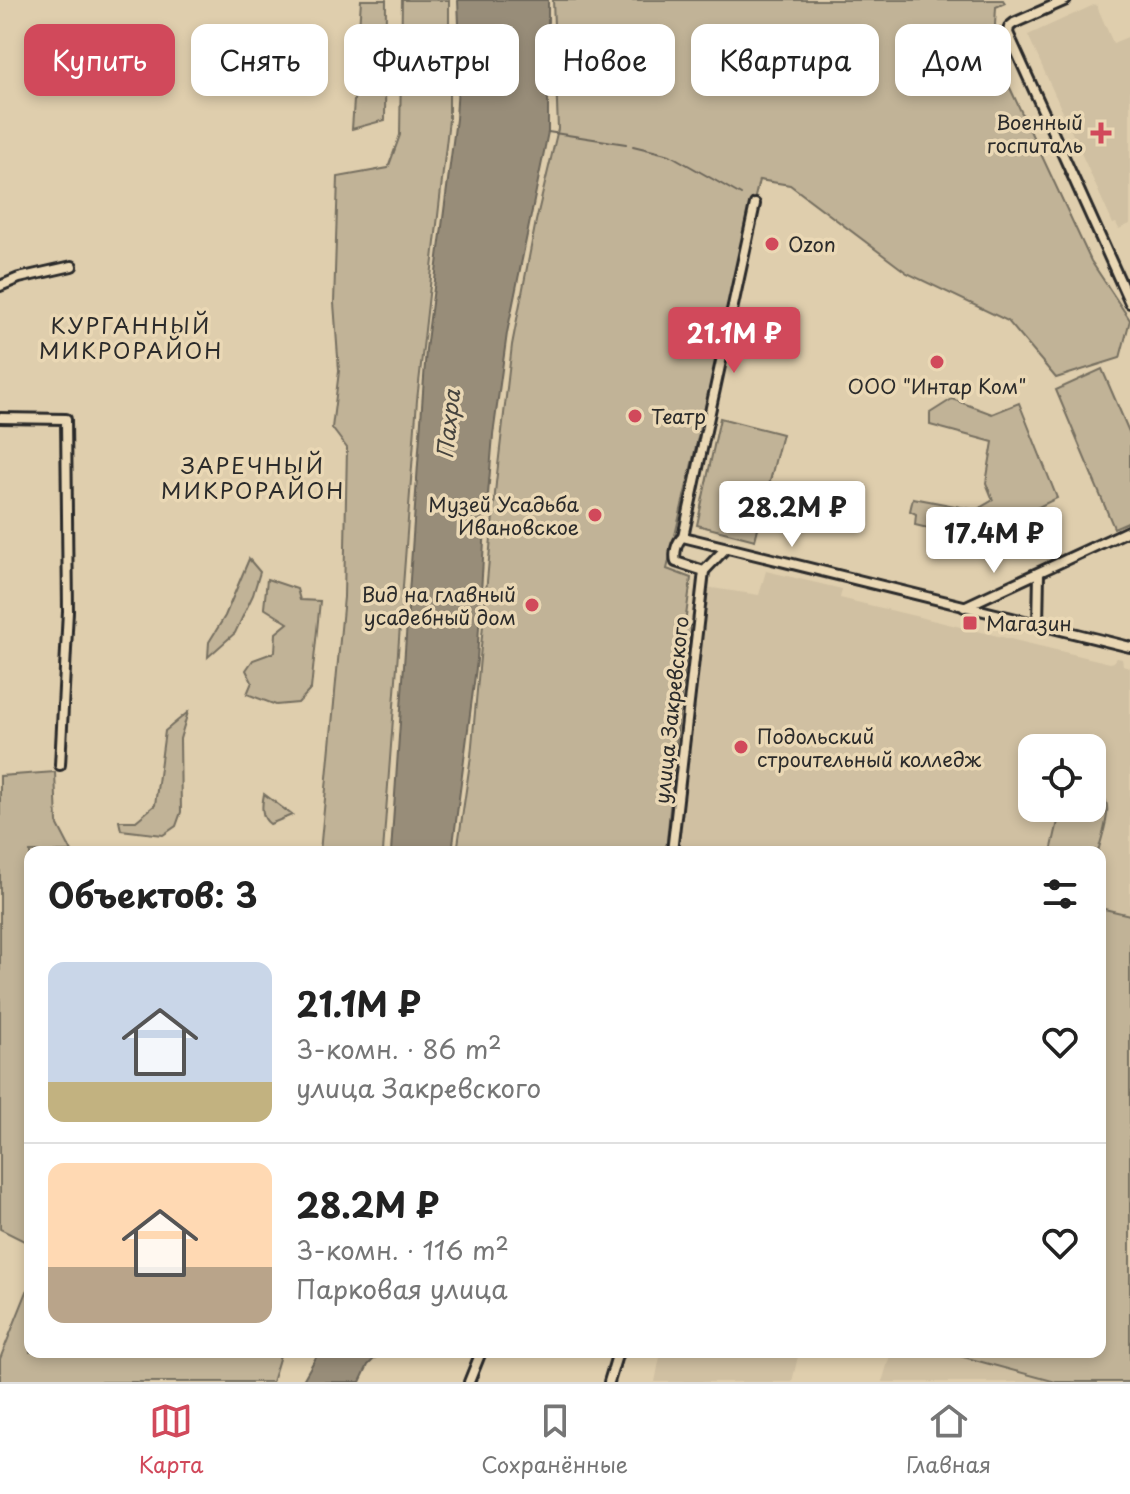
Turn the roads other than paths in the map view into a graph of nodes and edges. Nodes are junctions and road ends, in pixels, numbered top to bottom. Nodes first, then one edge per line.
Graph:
1 (1066, 0) edge
2 (755, 204) dead end
3 (72, 266) dead end
4 (0, 286) edge
5 (1130, 303) edge
6 (0, 418) edge
7 (1130, 530) edge
8 (683, 537) junction
9 (726, 548) junction
10 (704, 571) junction
11 (1039, 573) junction
12 (962, 607) junction
13 (1038, 625) junction
14 (1130, 647) edge
15 (60, 765) dead end
16 (673, 846) edge
17 (479, 1358) edge
18 (616, 1358) edge
19 (469, 1382) edge
20 (609, 1382) edge

1 - 5 street
2 - 8 street
3 - 4 street
6 - 15 street
7 - 11 street
8 - 9 street
8 - 10 street
9 - 10 street
9 - 12 street
10 - 16 street, улица Закревского
11 - 12 street
11 - 13 street
12 - 13 street
13 - 14 street
17 - 19 street
18 - 20 street

